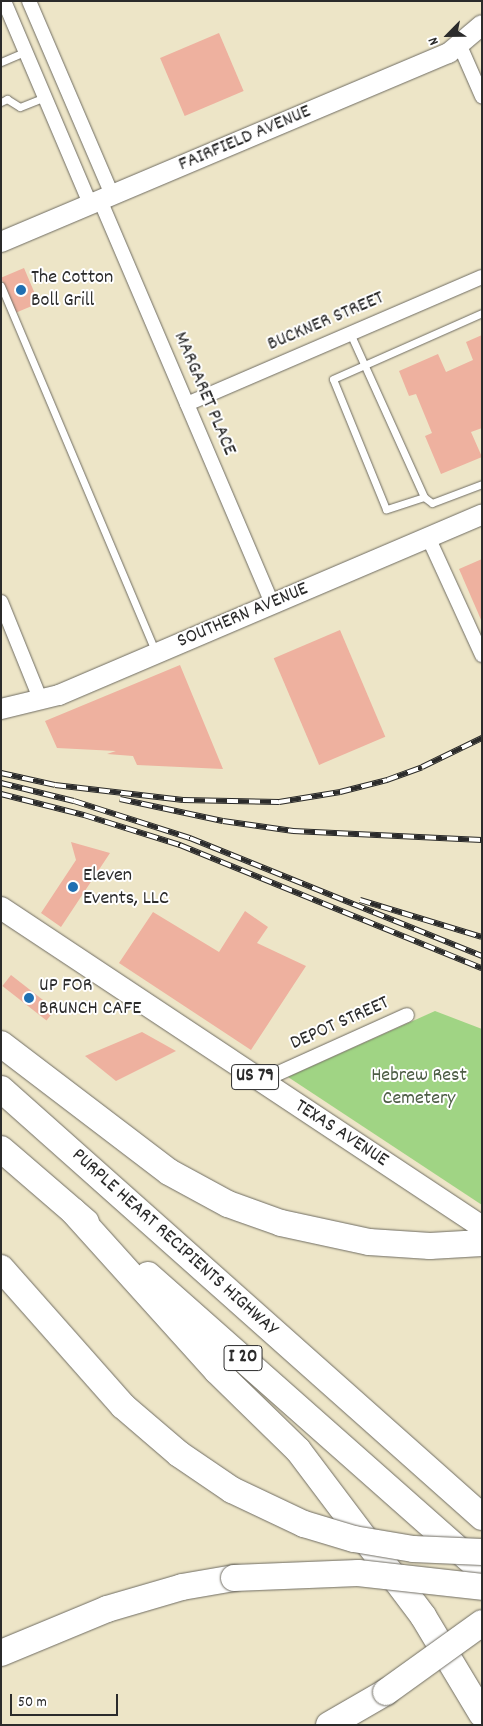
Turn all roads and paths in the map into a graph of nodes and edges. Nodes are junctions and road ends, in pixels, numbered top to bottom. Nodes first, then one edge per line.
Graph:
1 (4, 1) edge
2 (29, 1) edge
3 (482, 25) edge
4 (460, 46) junction
5 (25, 52) junction
6 (1, 62) edge
7 (482, 96) edge
8 (45, 97) junction
9 (1, 102) edge
10 (101, 200) junction
11 (2, 240) edge
12 (482, 277) edge
13 (1, 286) edge
14 (482, 313) edge
15 (350, 333) junction
16 (364, 363) junction
17 (186, 404) junction
18 (482, 484) edge
19 (424, 497) junction
20 (482, 515) edge
21 (428, 537) junction
22 (1, 602) edge
23 (272, 604) junction
24 (156, 653) junction
25 (482, 655) edge
26 (41, 701) junction
27 (1, 709) edge
28 (1, 908) edge
29 (408, 1015) dead end
30 (1, 1044) edge
31 (261, 1081) junction
32 (1, 1089) edge
33 (1, 1149) edge
34 (73, 1211) junction
35 (482, 1227) edge
36 (482, 1243) edge
37 (1, 1268) edge
38 (479, 1514) edge
39 (482, 1552) edge
40 (482, 1570) edge
41 (482, 1587) edge
42 (482, 1623) edge
43 (1, 1653) edge
44 (482, 1715) edge
45 (329, 1725) edge
46 (473, 1725) edge

1 - 5 street, MARGARET PLACE
2 - 10 street, MARGARET PLACE
3 - 4 street, FAIRFIELD AVENUE
4 - 7 street
4 - 10 street, FAIRFIELD AVENUE
5 - 6 lane
5 - 8 street, MARGARET PLACE
8 - 9 lane
8 - 10 street, MARGARET PLACE
10 - 11 street, FAIRFIELD AVENUE
10 - 17 street, MARGARET PLACE
12 - 15 street, BUCKNER STREET
13 - 24 lane
14 - 16 lane
15 - 16 lane
15 - 17 street, BUCKNER STREET
16 - 19 lane
16 - 19 lane
17 - 23 street, MARGARET PLACE
18 - 19 lane
20 - 21 street, SOUTHERN AVENUE
21 - 23 street, SOUTHERN AVENUE
21 - 25 street
22 - 26 street
23 - 24 street, SOUTHERN AVENUE
24 - 26 street, SOUTHERN AVENUE
26 - 27 street, SOUTHERN AVENUE
28 - 31 main road, TEXAS AVENUE / US 79
29 - 31 street, DEPOT STREET
30 - 36 highway
31 - 35 main road, TEXAS AVENUE / US 79
32 - 38 highway, PURPLE HEART RECIPIENTS HIGHWAY / I 20
33 - 34 highway, PURPLE HEART RECIPIENTS HIGHWAY / I 20
34 - 40 highway, PURPLE HEART RECIPIENTS HIGHWAY / I 20
34 - 44 highway
37 - 39 highway, bridge
41 - 43 highway, bridge
42 - 45 highway, bridge
44 - 46 highway

